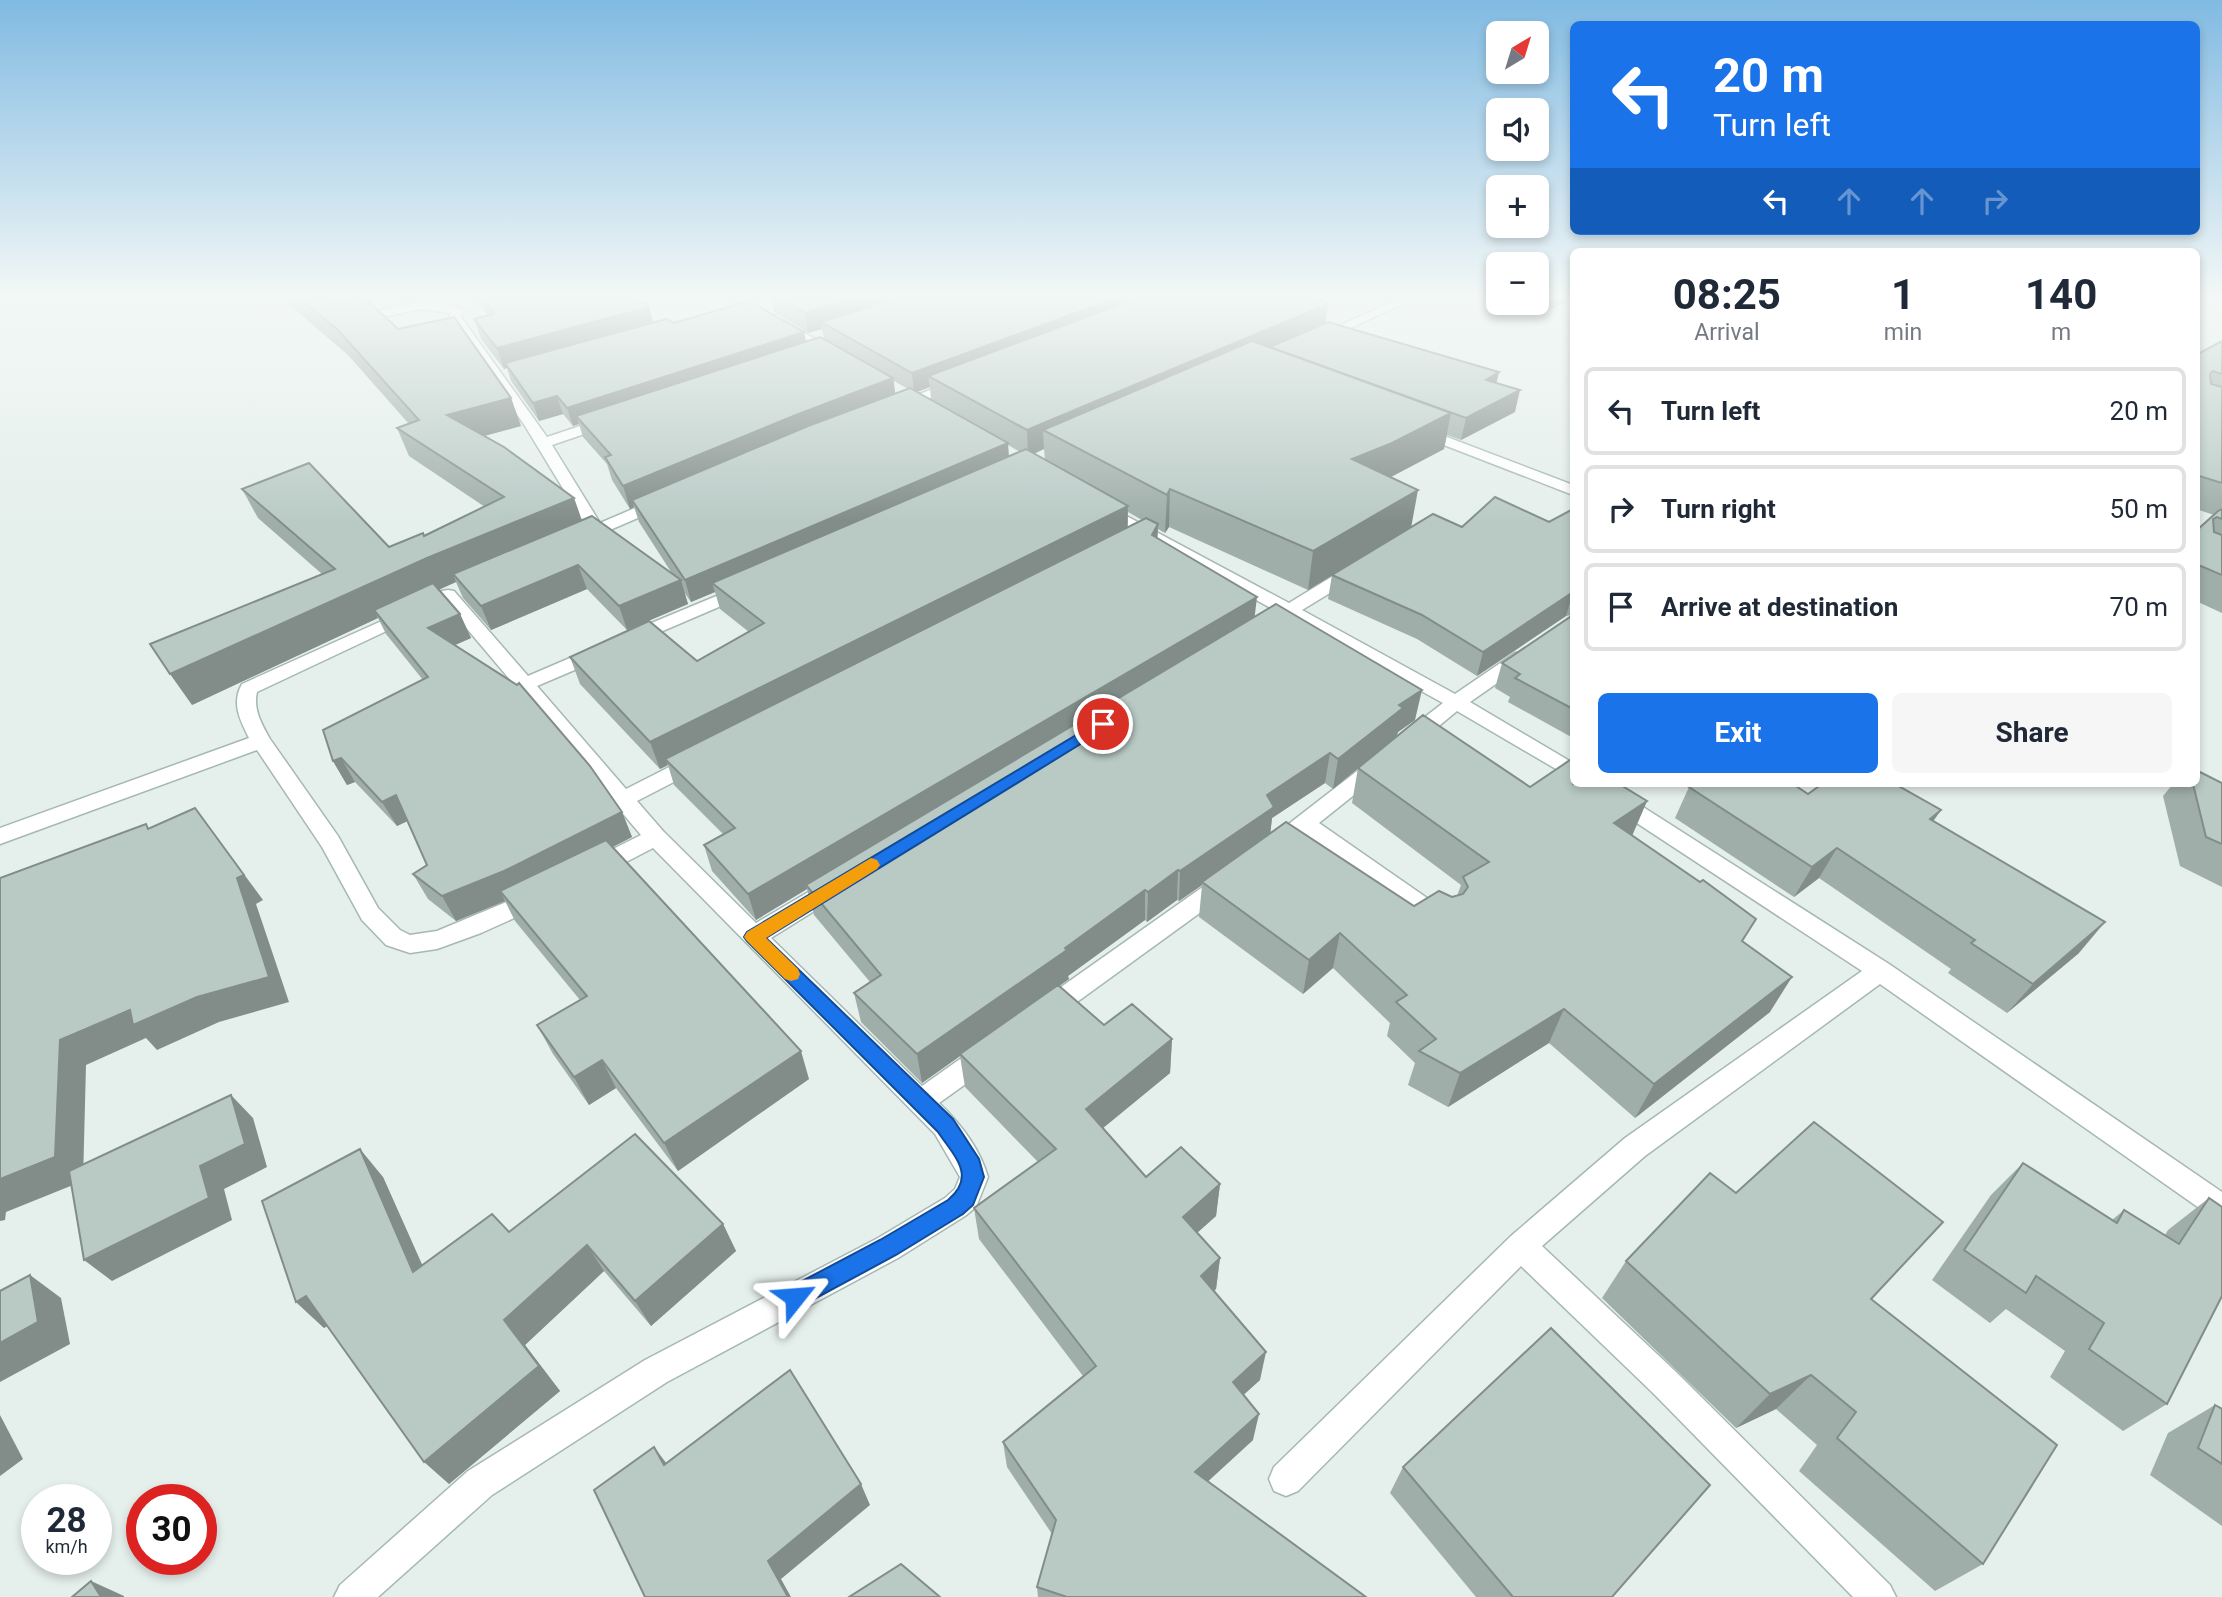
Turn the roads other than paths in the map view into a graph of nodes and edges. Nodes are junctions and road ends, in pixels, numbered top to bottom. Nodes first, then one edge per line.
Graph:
1 (506, 374) edge
2 (976, 376) edge
3 (894, 387) edge
4 (914, 399) junction
5 (937, 412) edge
6 (878, 414) edge
7 (622, 417) edge
8 (1399, 423) edge
9 (545, 442) junction
10 (1570, 489) edge
11 (682, 494) edge
12 (1087, 498) edge
13 (596, 530) junction
14 (1145, 532) junction
15 (572, 541) edge
16 (1120, 545) edge
17 (1372, 560) edge
18 (765, 580) edge
19 (1289, 610) junction
20 (1265, 625) edge
21 (1541, 644) edge
22 (526, 684) junction
23 (1455, 702) junction
24 (261, 741) junction
25 (709, 756) edge
26 (1570, 770) edge
27 (1597, 787) edge
28 (622, 800) junction
29 (1306, 825) junction
30 (0, 836) edge
31 (655, 837) junction
32 (1261, 858) edge
33 (1238, 874) edge
34 (849, 879) edge
35 (573, 880) edge
36 (550, 892) edge
37 (1443, 921) edge
38 (753, 937) junction
39 (1880, 971) junction
40 (1034, 1020) edge
41 (1000, 1044) edge
42 (921, 1101) junction
43 (2222, 1208) edge
44 (1521, 1245) junction
45 (1286, 1479) dead end
46 (352, 1597) edge
47 (1878, 1597) edge

1 - 9 street
2 - 4 street
3 - 4 street
4 - 5 street
4 - 6 street
7 - 9 street
8 - 10 street
9 - 13 street
11 - 13 street
12 - 14 street
13 - 15 street
14 - 16 street
14 - 19 street
17 - 19 street
18 - 22 street
19 - 20 street
19 - 23 street
21 - 23 street
22 - 24 street
22 - 28 street
23 - 26 street
23 - 29 street
24 - 30 street
24 - 36 street
25 - 28 street
27 - 39 street
28 - 31 street
29 - 32 street
29 - 37 street
31 - 35 street
31 - 38 street
33 - 40 street
34 - 38 street
38 - 42 street
39 - 43 street
39 - 44 street
41 - 42 street
42 - 46 street
44 - 45 street
44 - 47 street

